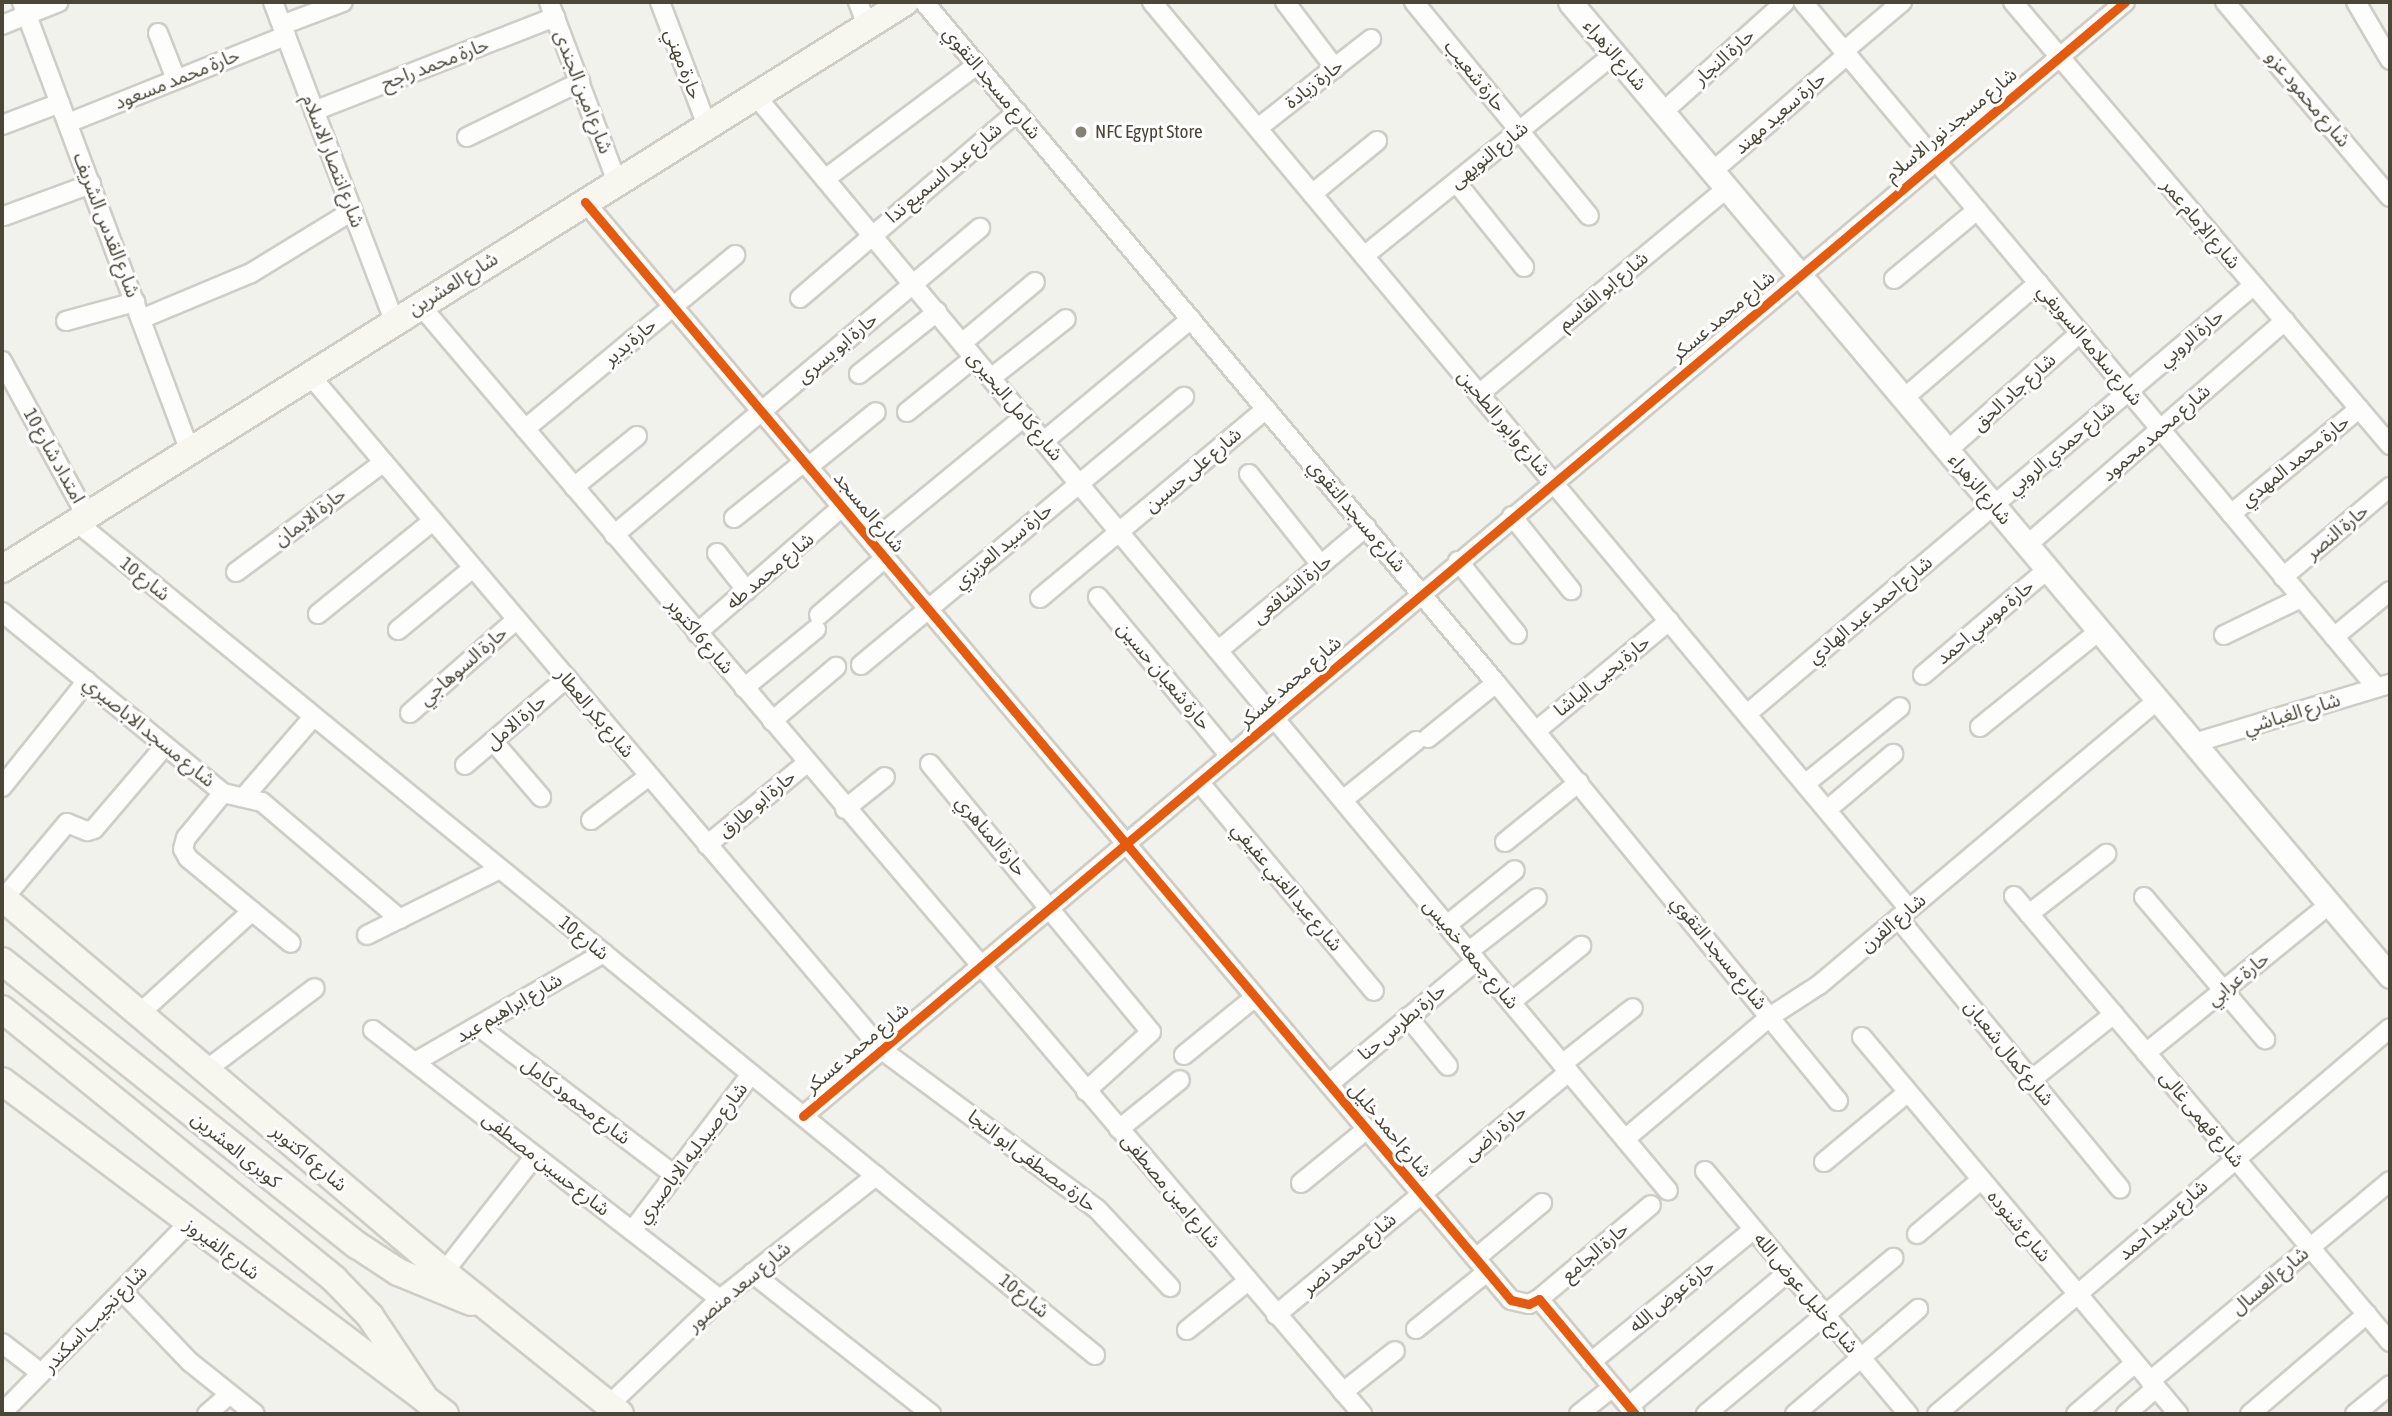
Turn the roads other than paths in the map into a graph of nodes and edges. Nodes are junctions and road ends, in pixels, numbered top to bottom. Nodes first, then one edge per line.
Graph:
1 (59, 2) edge
2 (273, 2) edge
3 (343, 2) edge
4 (660, 2) edge
5 (905, 2) edge
6 (924, 2) edge
7 (1152, 2) edge
8 (1285, 2) edge
9 (1414, 2) edge
10 (1570, 2) edge
11 (1785, 2) edge
12 (1803, 2) edge
13 (1902, 2) edge
14 (2013, 2) edge
15 (2125, 2) edge
16 (2225, 2) edge
17 (2356, 2) edge
18 (24, 8) edge
19 (552, 9) edge
20 (862, 13) edge
21 (2, 25) edge
22 (284, 30) junction
23 (158, 33) dead end
24 (1371, 39) dead end
25 (1845, 53) junction
26 (1614, 54) junction
27 (2060, 57) junction
28 (2390, 60) edge
29 (977, 65) junction
30 (1335, 68) junction
31 (176, 79) junction
32 (580, 82) junction
33 (755, 95) junction
34 (60, 103) junction
35 (314, 111) junction
36 (1017, 112) junction
37 (1663, 112) junction
38 (68, 123) junction
39 (2, 125) edge
40 (706, 125) junction
41 (1258, 128) junction
42 (1519, 131) junction
43 (467, 137) dead end
44 (1377, 141) dead end
45 (1936, 161) junction
46 (825, 179) junction
47 (1720, 179) junction
48 (617, 181) junction
49 (1456, 182) junction
50 (91, 184) junction
51 (1312, 194) junction
52 (2390, 197) edge
53 (585, 202) junction
54 (1977, 210) junction
55 (352, 211) junction
56 (4, 215) dead end
57 (1589, 216) dead end
58 (980, 228) dead end
59 (871, 234) junction
60 (736, 255) dead end
61 (1364, 256) junction
62 (1524, 267) dead end
63 (1800, 275) junction
64 (1894, 279) dead end
65 (1035, 282) dead end
66 (2038, 283) junction
67 (913, 284) junction
68 (2254, 285) junction
69 (800, 298) dead end
70 (420, 305) junction
71 (673, 306) junction
72 (138, 310) junction
73 (937, 312) junction
74 (1066, 319) dead end
75 (1191, 319) junction
76 (66, 321) dead end
77 (394, 321) junction
78 (2285, 321) junction
79 (2080, 333) junction
80 (962, 343) junction
81 (974, 358) junction
82 (4, 370) edge
83 (309, 374) junction
84 (859, 374) dead end
85 (991, 378) junction
86 (2128, 391) junction
87 (1479, 394) junction
88 (1184, 397) dead end
89 (1904, 398) junction
90 (1266, 409) junction
91 (2359, 409) junction
92 (762, 411) junction
93 (876, 412) dead end
94 (907, 412) dead end
95 (1024, 417) junction
96 (525, 429) junction
97 (2160, 429) junction
98 (637, 436) dead end
99 (1044, 441) junction
100 (2390, 445) edge
101 (189, 448) junction
102 (1948, 450) junction
103 (384, 463) junction
104 (806, 464) junction
105 (1249, 474) dead end
106 (1553, 482) junction
107 (1079, 483) junction
108 (574, 487) junction
109 (2390, 487) edge
110 (1994, 505) junction
111 (842, 507) junction
112 (2231, 514) junction
113 (1512, 516) junction
114 (79, 517) junction
115 (734, 519) dead end
116 (433, 521) junction
117 (1366, 527) junction
118 (1119, 531) junction
119 (614, 535) junction
120 (872, 542) junction
121 (2027, 545) junction
122 (718, 553) dead end
123 (886, 558) junction
124 (1458, 561) junction
125 (1321, 565) junction
126 (473, 568) junction
127 (2, 569) edge
128 (2048, 569) junction
129 (236, 572) dead end
130 (2283, 577) junction
131 (1571, 590) dead end
132 (747, 591) junction
133 (2390, 591) edge
134 (1421, 592) junction
135 (1098, 597) dead end
136 (1040, 598) dead end
137 (2301, 598) junction
138 (928, 609) junction
139 (2, 612) edge
140 (318, 614) dead end
141 (516, 620) junction
142 (1669, 621) junction
143 (398, 630) dead end
144 (2099, 631) junction
145 (697, 633) junction
146 (1517, 634) dead end
147 (2224, 635) dead end
148 (2334, 637) junction
149 (1219, 650) junction
150 (861, 665) dead end
151 (836, 667) dead end
152 (1923, 675) dead end
153 (567, 678) junction
154 (87, 681) junction
155 (1496, 683) junction
156 (2384, 686) edge
157 (744, 688) junction
158 (2157, 700) junction
159 (1900, 706) dead end
160 (410, 713) dead end
161 (1747, 715) junction
162 (313, 717) junction
163 (1275, 718) junction
164 (772, 721) junction
165 (1980, 727) dead end
166 (1536, 731) junction
167 (494, 741) junction
168 (2194, 743) junction
169 (165, 746) junction
170 (1893, 754) dead end
171 (1230, 756) junction
172 (807, 763) junction
173 (930, 764) dead end
174 (466, 765) dead end
175 (649, 776) junction
176 (885, 778) dead end
177 (1579, 782) junction
178 (1200, 783) junction
179 (1805, 784) junction
180 (2, 787) edge
181 (223, 793) junction
182 (244, 797) junction
183 (541, 797) dead end
184 (1343, 800) junction
185 (845, 809) junction
186 (1827, 810) junction
187 (591, 820) dead end
188 (1505, 842) dead end
189 (707, 845) junction
190 (1127, 845) junction
191 (2106, 854) dead end
192 (500, 869) junction
193 (1515, 870) dead end
194 (2014, 897) dead end
195 (2144, 897) dead end
196 (3, 898) edge
197 (1537, 898) dead end
198 (2329, 905) junction
199 (1052, 908) junction
200 (252, 911) junction
201 (1904, 914) junction
202 (2029, 914) junction
203 (400, 919) junction
204 (1447, 925) junction
205 (367, 935) dead end
206 (291, 943) dead end
207 (1581, 946) dead end
208 (604, 954) junction
209 (1473, 956) junction
210 (2, 961) edge
211 (980, 968) junction
212 (2390, 976) edge
213 (315, 988) dead end
214 (2224, 990) junction
215 (1374, 991) dead end
216 (1255, 997) junction
217 (1511, 1002) junction
218 (1633, 1007) dead end
219 (2, 1009) edge
220 (139, 1014) junction
221 (2113, 1014) junction
222 (1771, 1016) junction
223 (1408, 1017) junction
224 (478, 1026) junction
225 (2390, 1028) edge
226 (373, 1030) dead end
227 (1862, 1037) dead end
228 (2265, 1040) dead end
229 (882, 1050) junction
230 (2146, 1053) junction
231 (1185, 1055) dead end
232 (415, 1062) junction
233 (1448, 1066) dead end
234 (1566, 1068) junction
235 (205, 1070) junction
236 (751, 1074) junction
237 (1180, 1080) dead end
238 (2031, 1080) junction
239 (2, 1081) edge
240 (1329, 1084) junction
241 (1086, 1091) junction
242 (1908, 1092) junction
243 (1838, 1101) dead end
244 (803, 1116) junction
245 (1119, 1129) junction
246 (1367, 1129) junction
247 (1625, 1139) junction
248 (535, 1156) junction
249 (2236, 1158) junction
250 (1824, 1162) dead end
251 (1705, 1171) dead end
252 (674, 1175) junction
253 (876, 1176) junction
254 (1981, 1180) junction
255 (2390, 1181) edge
256 (1301, 1183) dead end
257 (2120, 1188) dead end
258 (1668, 1191) dead end
259 (1422, 1194) junction
260 (1542, 1203) dead end
261 (1651, 1205) dead end
262 (188, 1224) junction
263 (1753, 1230) junction
264 (632, 1231) junction
265 (1917, 1234) dead end
266 (2311, 1247) junction
267 (1893, 1258) dead end
268 (1481, 1265) junction
269 (444, 1272) junction
270 (1788, 1272) junction
271 (752, 1273) junction
272 (1248, 1281) junction
273 (1170, 1287) dead end
274 (122, 1292) junction
275 (2076, 1295) junction
276 (720, 1299) junction
277 (1538, 1299) junction
278 (489, 1308) junction
279 (1918, 1309) dead end
280 (2367, 1314) junction
281 (1276, 1315) junction
282 (1824, 1315) junction
283 (1416, 1329) dead end
284 (1187, 1330) dead end
285 (2390, 1342) edge
286 (2, 1343) edge
287 (1395, 1350) dead end
288 (1095, 1355) dead end
289 (1861, 1358) junction
290 (1591, 1362) junction
291 (2134, 1364) junction
292 (41, 1373) junction
293 (2153, 1385) junction
294 (2390, 1385) edge
295 (1613, 1387) junction
296 (1343, 1392) junction
297 (230, 1394) junction
298 (435, 1407) edge
299 (615, 1410) edge
300 (1632, 1410) edge
301 (2, 1413) edge
302 (207, 1414) edge
303 (255, 1414) edge
304 (931, 1414) edge
305 (1362, 1414) edge
306 (1579, 1414) edge
307 (1706, 1414) edge
308 (1795, 1414) edge
309 (1908, 1414) edge
310 (1937, 1414) edge
311 (2076, 1414) edge
312 (2126, 1414) edge
313 (2178, 1414) edge
314 (2250, 1414) edge
315 (2355, 1414) edge

1 - 18 street
2 - 22 street, شارع انتصار الاسلام
3 - 22 street, حارة محمد مسعود
4 - 40 street, حارة مهني
5 - 20 main road, شارع العشرين
6 - 29 street, شارع مسجد التقوي
7 - 41 street, شارع وابور الطحين
8 - 30 street
9 - 42 street, حارة شعيب
10 - 26 street, شارع الزهراء
11 - 37 street, حارة النجار
12 - 25 street, شارع سلامه السويفي
13 - 25 street, حارة سعيد مهند
14 - 27 street, شارع الإمام عمر
15 - 27 street, شارع مسجد نور الاسلام
16 - 52 street, شارع محمود عزو
17 - 28 street
18 - 21 street
18 - 34 street, شارع القدس الشريف
19 - 32 street, شارع امين الجندى
19 - 35 street, حارة محمد راجح
20 - 33 main road, شارع العشرين
22 - 31 street, حارة محمد مسعود
22 - 35 street, شارع انتصار الاسلام
23 - 31 street
24 - 30 street, حارة زيادة
25 - 45 street, شارع سلامه السويفي
25 - 47 street, حارة سعيد مهند
26 - 37 street, شارع الزهراء
26 - 42 street, شارع النويهى
27 - 45 street, شارع مسجد نور الاسلام
27 - 68 street, شارع الإمام عمر
29 - 36 street, شارع مسجد التقوي
29 - 46 street
30 - 41 street, حارة زيادة
31 - 38 street, حارة محمد مسعود
32 - 43 street
32 - 48 street, شارع امين الجندى
33 - 40 main road, شارع العشرين
33 - 46 street, شارع كامل البحيرى
34 - 38 street, شارع القدس الشريف
34 - 39 street
35 - 55 street, شارع انتصار الاسلام
36 - 59 street, شارع عبد السميع ندا
36 - 75 street, شارع مسجد التقوي
37 - 47 street, شارع الزهراء
38 - 50 street, شارع القدس الشريف
40 - 48 main road, شارع العشرين
41 - 51 street, شارع وابور الطحين
42 - 49 street, شارع النويهى
42 - 57 street, حارة شعيب
44 - 51 street
45 - 54 street, شارع سلامه السويفي
45 - 63 street, شارع مسجد نور الاسلام
46 - 59 street, شارع كامل البحيرى
47 - 63 street, شارع الزهراء
47 - 87 street, شارع ابو القاسم
48 - 53 main road, شارع العشرين
49 - 61 street, شارع النويهى
49 - 62 street
50 - 56 street
50 - 72 street, شارع القدس الشريف
51 - 61 street, شارع وابور الطحين
53 - 70 main road, شارع العشرين
53 - 71 street, شارع المسجد
54 - 64 street
54 - 66 street, شارع سلامه السويفي
55 - 72 street
55 - 77 street, شارع انتصار الاسلام
58 - 67 street, حارة ابو يسرى
59 - 67 street, شارع كامل البحيرى
59 - 69 street, شارع عبد السميع ندا
60 - 71 street, حارة بدير
61 - 87 street, شارع وابور الطحين
63 - 89 street, شارع الزهراء
63 - 106 street, شارع محمد عسكر
65 - 80 street
66 - 79 street, شارع سلامه السويفي
66 - 89 street
67 - 73 street, شارع كامل البحيرى
67 - 92 street, حارة ابو يسرى
68 - 78 street, شارع الإمام عمر
68 - 86 street, حارة الروبي
70 - 77 main road, شارع العشرين
70 - 96 street, شارع 6 اكتوبر
71 - 92 street, شارع المسجد
71 - 96 street, حارة بدير
72 - 76 street
72 - 101 street, شارع القدس الشريف
73 - 80 street, شارع كامل البحيرى
73 - 84 street
74 - 85 street
75 - 90 street, شارع مسجد التقوي
75 - 99 street
77 - 83 main road, شارع العشرين
78 - 91 street, شارع الإمام عمر
78 - 97 street, شارع محمد محمود
79 - 86 street, شارع سلامه السويفي
79 - 102 street, شارع جاد الحق
80 - 81 street, شارع كامل البحيرى
81 - 85 street, شارع كامل البحيرى
81 - 94 street
82 - 114 street, امتداد شارع 10
83 - 101 main road, شارع العشرين
83 - 103 street, شارع بكر العطار
85 - 95 street, شارع كامل البحيرى
86 - 97 street, شارع سلامه السويفي
86 - 110 street, شارع حمدي الروبي
87 - 106 street, شارع وابور الطحين
88 - 107 street, حارة سيد العزيزي
89 - 102 street, شارع الزهراء
90 - 117 street, شارع مسجد التقوي
90 - 118 street, شارع على حسين
91 - 100 street, شارع الإمام عمر
91 - 112 street, حارة محمد المهدي
92 - 104 street, شارع المسجد
92 - 119 street, حارة ابو يسرى
93 - 104 street
95 - 99 street, شارع كامل البحيرى
95 - 120 street
96 - 108 street, شارع 6 اكتوبر
97 - 112 street, شارع سلامه السويفي
97 - 121 street, شارع محمد محمود
98 - 108 street
99 - 107 street, شارع كامل البحيرى
101 - 114 main road, شارع العشرين
102 - 110 street, شارع الزهراء
103 - 116 street, شارع بكر العطار
103 - 129 street, حارة الايمان
104 - 111 street, شارع المسجد
104 - 115 street
105 - 125 street
106 - 113 street, شارع محمد عسكر
106 - 142 street, شارع وابور الطحين
107 - 118 street, شارع كامل البحيرى
107 - 138 street, حارة سيد العزيزي
108 - 119 street, شارع 6 اكتوبر
109 - 130 street, حارة النصر
110 - 121 street, شارع الزهراء
110 - 161 street, شارع احمد عبد الهادي
111 - 120 street, شارع المسجد
111 - 132 street, شارع محمد طه
112 - 130 street, شارع سلامه السويفي
113 - 124 street, شارع محمد عسكر
113 - 131 street
114 - 127 main road, شارع العشرين
114 - 162 street, شارع 10
116 - 126 street, شارع بكر العطار
116 - 140 street
117 - 125 street, حارة الشافعى
117 - 134 street, شارع مسجد التقوي
118 - 136 street, شارع على حسين
118 - 149 street, شارع كامل البحيرى
119 - 145 street, شارع 6 اكتوبر
120 - 123 street, شارع المسجد
121 - 128 street, شارع الزهراء
122 - 132 street
123 - 138 street, شارع المسجد
123 - 157 street
124 - 134 street, شارع محمد عسكر
124 - 146 street
125 - 149 street, حارة الشافعى
126 - 141 street, شارع بكر العطار
126 - 143 street
128 - 144 street, شارع الزهراء
128 - 152 street, حارة موسي احمد
130 - 137 street, شارع سلامه السويفي
132 - 145 street, شارع محمد طه
133 - 148 street
134 - 155 street, شارع مسجد التقوي
134 - 163 street, شارع محمد عسكر
135 - 171 street, حارة شعبان حسين
137 - 147 street
137 - 148 street, شارع سلامه السويفي
138 - 150 street, حارة سيد العزيزي
138 - 190 street, شارع المسجد
139 - 154 street, شارع مسجد الاباصيري
141 - 153 street, شارع بكر العطار
141 - 160 street, حارة السوهاجي
142 - 161 street, شارع وابور الطحين
142 - 166 street, حارة يحيى الباشا
144 - 158 street, شارع الزهراء
144 - 165 street
145 - 157 street, شارع 6 اكتوبر
148 - 156 street, شارع سلامه السويفي
149 - 163 street, شارع كامل البحيرى
151 - 164 street
153 - 167 street, حارة الامل
153 - 175 street, شارع بكر العطار
154 - 169 street, شارع مسجد الاباصيري
154 - 180 street
155 - 166 street, شارع مسجد التقوي
155 - 184 street
156 - 168 street, شارع الغباشي
157 - 164 street, شارع 6 اكتوبر
158 - 168 street, شارع الزهراء
158 - 201 street, شارع الفرن
159 - 179 street
161 - 179 street, شارع وابور الطحين
162 - 182 street
162 - 192 street, شارع 10
163 - 171 street, شارع محمد عسكر
163 - 184 street, شارع جمعه خميس
164 - 172 street, شارع 6 اكتوبر
166 - 177 street, شارع مسجد التقوي
167 - 174 street, حارة الامل
167 - 183 street
168 - 198 street, شارع الزهراء
169 - 181 street, شارع مسجد الاباصيري
169 - 196 street
170 - 186 street
171 - 178 street, شارع محمد عسكر
172 - 185 street, شارع 6 اكتوبر
172 - 189 street, حارة ابو طارق
173 - 199 street, حارة المناهري
175 - 187 street
175 - 189 street, شارع بكر العطار
176 - 185 street
177 - 188 street
177 - 222 street, شارع مسجد التقوي
178 - 190 street, شارع محمد عسكر
178 - 215 street, شارع عبد الغني عفيفي
179 - 186 street, شارع وابور الطحين
181 - 182 street, شارع مسجد الاباصيري
181 - 200 street
182 - 203 street, شارع مسجد الاباصيري
184 - 204 street, شارع جمعه خميس
185 - 211 street, شارع 6 اكتوبر
186 - 201 street, شارع وابور الطحين
189 - 229 street, شارع بكر العطار
190 - 199 street, شارع محمد عسكر
190 - 216 street, شارع احمد خليل
191 - 202 street
192 - 203 street
192 - 208 street, شارع 10
193 - 204 street
194 - 202 street, شارع فهمى غالى
195 - 214 street
196 - 220 main road, شارع 6 اكتوبر
197 - 209 street, حارة بطرس حنا
198 - 212 street, شارع الزهراء
198 - 214 street, حارة عرابي
199 - 211 street, شارع محمد عسكر
199 - 241 street, حارة المناهري
200 - 206 street
200 - 220 street
201 - 222 street, شارع الفرن
201 - 238 street, شارع كمال شعبان
202 - 221 street, شارع فهمى غالى
203 - 205 street
204 - 209 street, شارع جمعه خميس
207 - 217 street
208 - 224 street, شارع ابراهيم عيد
208 - 236 street, شارع 10
209 - 217 street, شارع جمعه خميس
209 - 223 street, حارة بطرس حنا
210 - 278 main road, كوبرى العشرين
211 - 229 street, شارع محمد عسكر
211 - 241 street, شارع امين مصطفى
213 - 235 street
214 - 228 street
214 - 230 street, حارة عرابي
216 - 231 street
216 - 240 street, شارع احمد خليل
217 - 234 street, شارع جمعه خميس
218 - 234 street, حارة راضى
219 - 298 main road, كوبرى العشرين
220 - 235 main road, شارع 6 اكتوبر
221 - 230 street, شارع فهمى غالى
221 - 238 street
222 - 243 street, شارع مسجد التقوي
222 - 247 street, شارع الفرن
223 - 233 street
223 - 240 street, حارة بطرس حنا
224 - 232 street, شارع ابراهيم عيد
224 - 252 street, شارع محمود كامل
225 - 249 street, شارع سيد احمد
226 - 232 street, شارع حسين مصطفى
227 - 242 street, شارع شنوده
229 - 244 street, شارع محمد عسكر
229 - 273 street, حارة مصطفى ابو النجا
230 - 249 street, شارع فهمى غالى
232 - 248 street, شارع حسين مصطفى
234 - 247 street, شارع جمعه خميس
234 - 259 street, حارة راضى
235 - 269 main road, شارع 6 اكتوبر
236 - 244 street, شارع 10
236 - 252 street, شارع صيدليه الاباصيري
237 - 245 street
238 - 257 street, شارع كمال شعبان
239 - 262 main road, شارع الفيروز
240 - 246 street, شارع احمد خليل
241 - 245 street, شارع امين مصطفى
242 - 250 street
242 - 254 street, شارع شنوده
244 - 253 street, شارع 10
245 - 272 street, شارع امين مصطفى
246 - 256 street
246 - 259 street, شارع احمد خليل
247 - 258 street, شارع جمعه خميس
248 - 264 street, شارع حسين مصطفى
248 - 269 street
249 - 266 street, شارع فهمى غالى
249 - 275 street, شارع سيد احمد
251 - 263 street, شارع خليل عوض الله
252 - 264 street, شارع صيدليه الاباصيري
253 - 271 street, شارع سعد منصور
253 - 288 street, شارع 10
254 - 265 street
254 - 275 street, شارع شنوده
255 - 266 street, شارع العسال
259 - 268 street, شارع احمد خليل
259 - 281 street, شارع محمد نصر
260 - 268 street
261 - 277 street, حارة الجامع
262 - 274 street, شارع نجيب اسكندر
262 - 298 main road, شارع الفيروز
263 - 270 street, شارع خليل عوض الله
263 - 290 street, حارة عوض الله
264 - 276 street, شارع حسين مصطفى
266 - 280 street, شارع فهمى غالى
266 - 293 street, شارع العسال
267 - 282 street
268 - 277 street, شارع احمد خليل
268 - 283 street
269 - 278 main road, شارع 6 اكتوبر
270 - 282 street, شارع خليل عوض الله
270 - 300 street
271 - 276 street, شارع سعد منصور
271 - 304 street
272 - 281 street, شارع امين مصطفى
272 - 284 street
274 - 292 street, شارع نجيب اسكندر
274 - 297 street
275 - 291 street, شارع شنوده
275 - 310 street, شارع سيد احمد
276 - 299 street, شارع سعد منصور
277 - 290 street
278 - 299 main road, شارع 6 اكتوبر
279 - 289 street
280 - 285 street, شارع فهمى غالى
280 - 314 street
281 - 296 street, شارع امين مصطفى
282 - 289 street, شارع خليل عوض الله
282 - 307 street
286 - 292 street
287 - 296 street
289 - 308 street
289 - 309 street, شارع خليل عوض الله
290 - 295 street
291 - 293 street, شارع شنوده
291 - 311 street
292 - 301 street, شارع نجيب اسكندر
293 - 312 street, شارع العسال
293 - 313 street, شارع شنوده
294 - 315 street
295 - 300 street
295 - 306 street
296 - 305 street, شارع امين مصطفى
297 - 302 street
297 - 303 street

